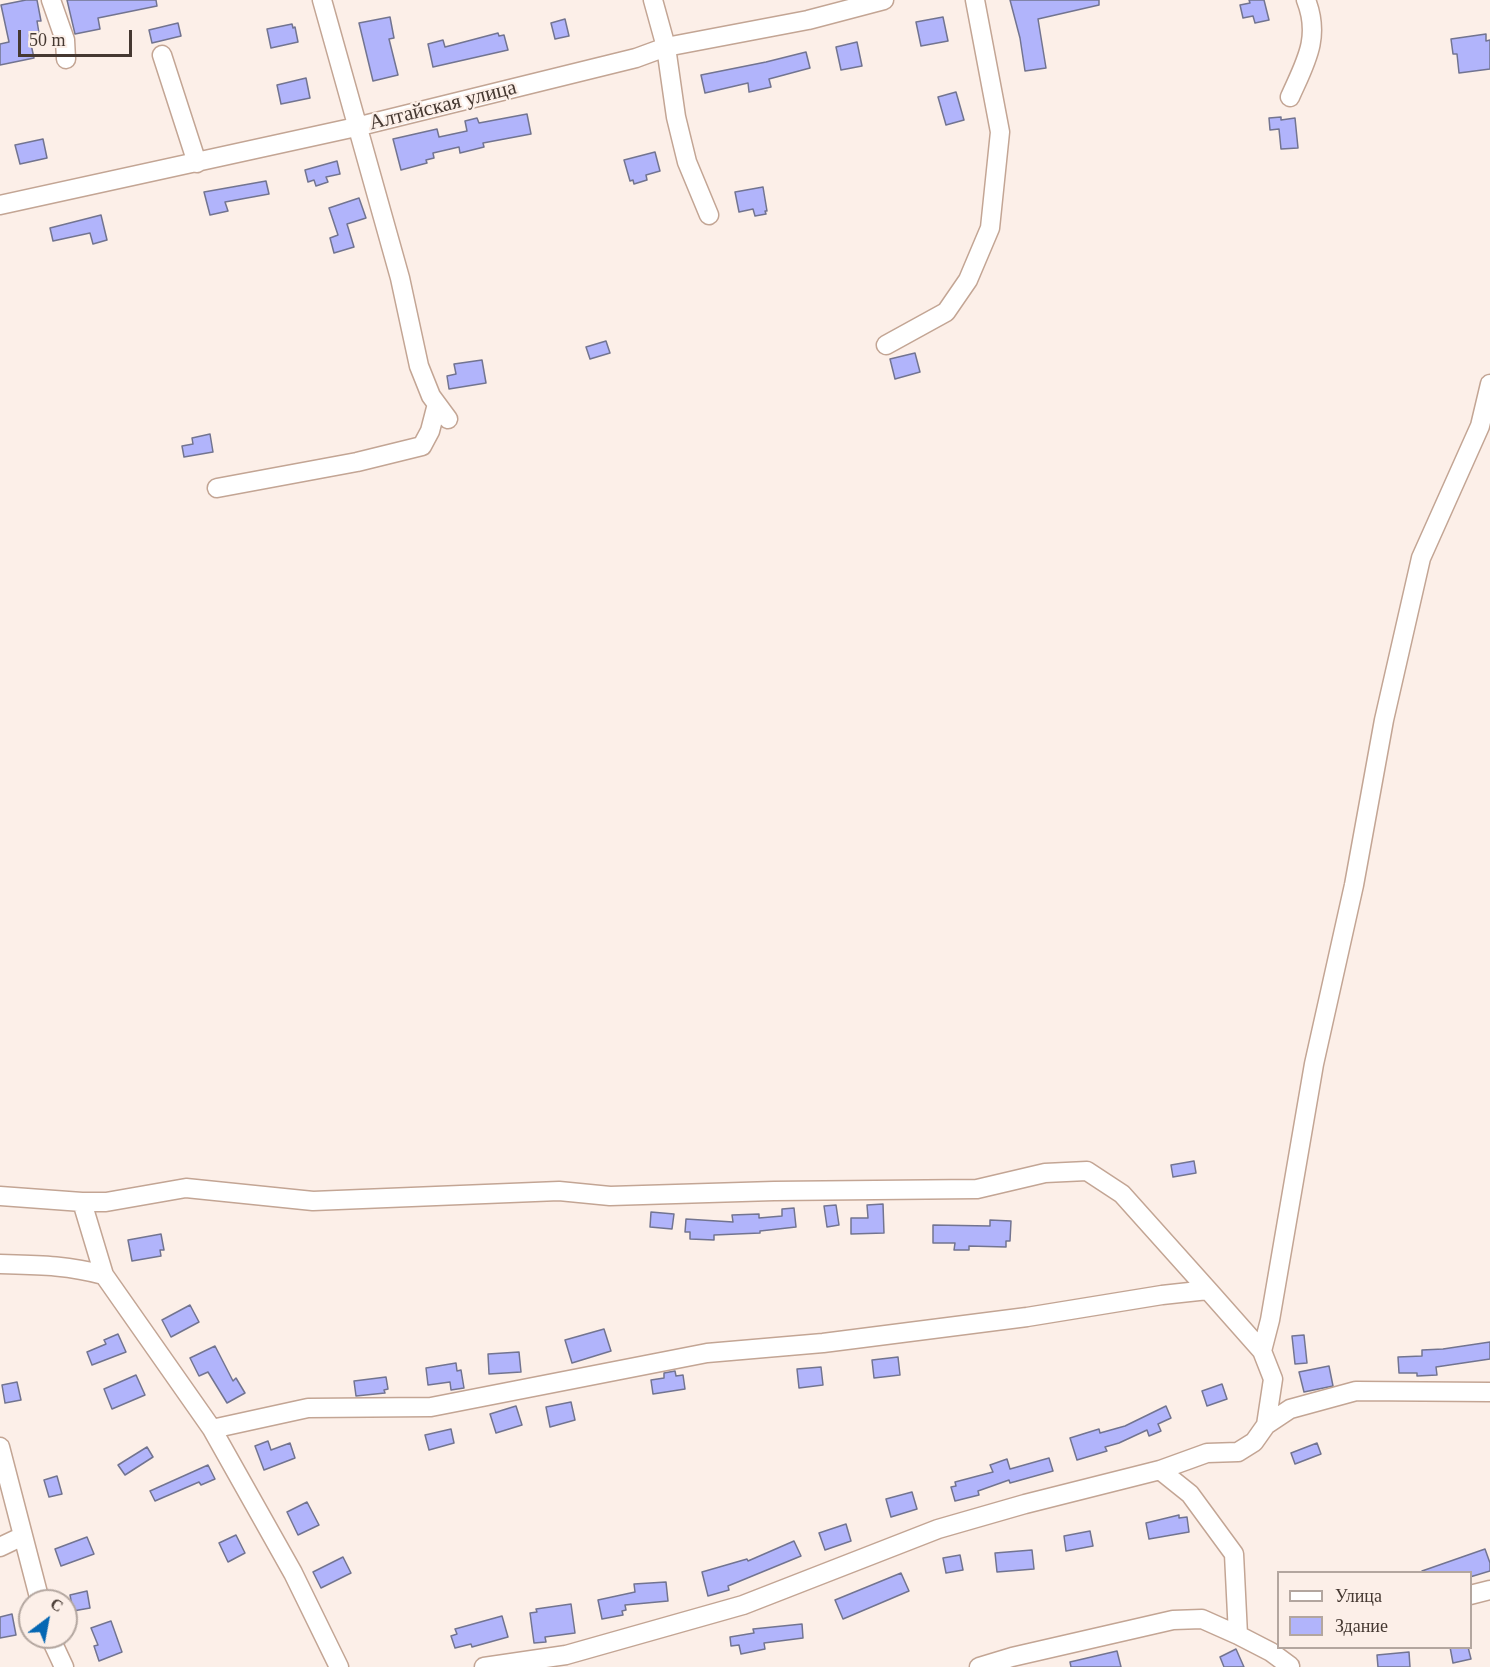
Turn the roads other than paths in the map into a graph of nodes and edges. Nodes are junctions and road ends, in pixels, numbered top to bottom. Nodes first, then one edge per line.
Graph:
1 (51, 0) edge
2 (322, 0) edge
3 (653, 0) edge
4 (884, 0) edge
5 (975, 0) edge
6 (1306, 0) edge
7 (666, 47) junction
8 (162, 55) dead end
9 (66, 59) dead end
10 (1290, 97) dead end
11 (356, 127) junction
12 (197, 163) junction
13 (0, 205) edge
14 (709, 215) dead end
15 (886, 345) dead end
16 (1490, 384) edge
17 (437, 404) junction
18 (448, 419) dead end
19 (217, 488) dead end
20 (0, 1196) edge
21 (82, 1202) junction
22 (0, 1264) edge
23 (104, 1275) junction
24 (1208, 1290) junction
25 (1262, 1351) junction
26 (1490, 1392) edge
27 (1266, 1425) junction
28 (212, 1429) junction
29 (0, 1447) edge
30 (1160, 1470) junction
31 (23, 1536) junction
32 (0, 1547) edge
33 (37, 1589) edge
34 (1490, 1590) edge
35 (1472, 1594) edge
36 (1238, 1635) junction
37 (56, 1649) edge
38 (1278, 1650) edge
39 (1290, 1666) edge
40 (64, 1667) edge
41 (339, 1667) edge
42 (484, 1667) edge
43 (979, 1667) edge

1 - 9 street
2 - 11 street
3 - 7 street
4 - 7 street, Алтайская улица
5 - 15 street
6 - 10 street
7 - 11 street, Алтайская улица
7 - 14 street
8 - 12 street
11 - 12 street, Алтайская улица
11 - 17 street
12 - 13 street, Алтайская улица
16 - 25 street
17 - 18 street
17 - 19 street
20 - 21 street
21 - 23 street
21 - 24 street
22 - 23 street
23 - 28 street
24 - 25 street
24 - 28 street
25 - 27 street
26 - 27 street
27 - 30 street
28 - 41 street
29 - 31 street
30 - 36 street
30 - 42 street
31 - 32 street
31 - 33 street
34 - 35 street
36 - 38 street
36 - 43 street
37 - 40 street
38 - 39 street

